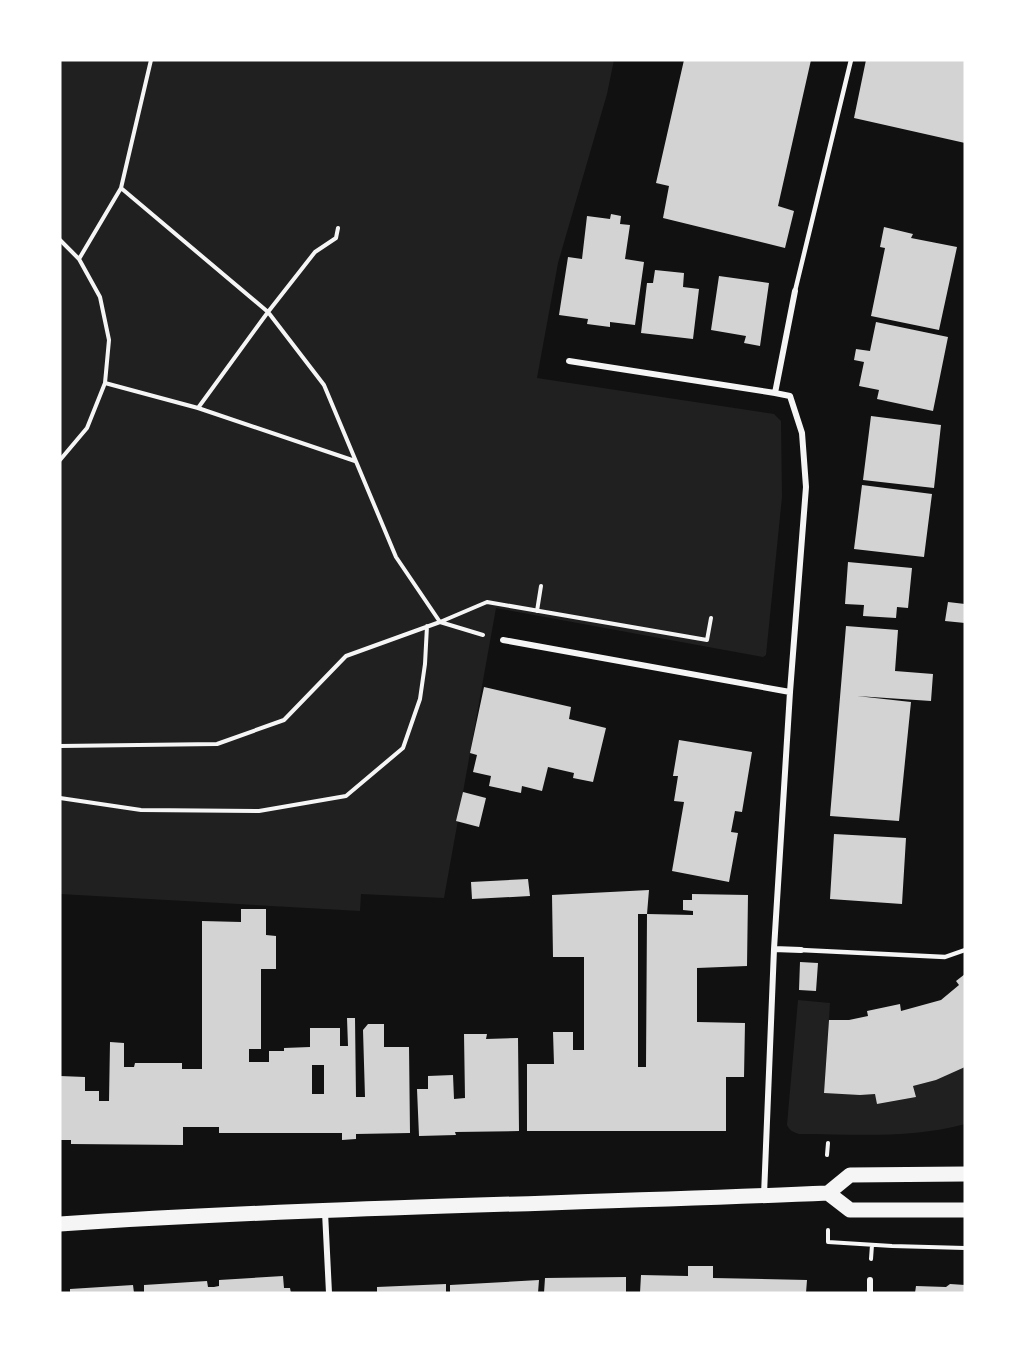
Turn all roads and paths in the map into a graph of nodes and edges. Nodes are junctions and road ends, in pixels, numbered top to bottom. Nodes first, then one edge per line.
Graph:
1 (151, 60) edge
2 (851, 60) edge
3 (122, 188) junction
4 (338, 228) dead end
5 (60, 240) edge
6 (80, 259) junction
7 (795, 291) joint
8 (268, 312) junction
9 (569, 361) dead end
10 (105, 382) junction
11 (775, 393) junction
12 (198, 408) junction
13 (60, 460) edge
14 (356, 461) junction
15 (541, 586) dead end
16 (537, 611) junction
17 (711, 618) dead end
18 (440, 622) junction
19 (427, 626) junction
20 (503, 640) joint
21 (790, 692) junction
22 (60, 746) edge
23 (60, 798) edge
24 (774, 949) junction
25 (801, 950) joint
26 (965, 950) edge
27 (828, 1143) dead end
28 (827, 1155) dead end
29 (965, 1174) edge
30 (828, 1193) junction
31 (764, 1196) junction
32 (965, 1210) edge
33 (325, 1211) junction
34 (60, 1224) edge
35 (828, 1230) dead end
36 (965, 1248) edge
37 (870, 1280) dead end
38 (328, 1293) edge
39 (870, 1293) edge

1 - 3 path
2 - 7 lane
3 - 6 path
3 - 8 path
4 - 8 path
5 - 6 path
6 - 10 path
7 - 11 street
8 - 12 path
8 - 14 path
9 - 11 street
10 - 12 path
10 - 13 path
11 - 21 street
12 - 14 path
14 - 18 path
15 - 16 path
16 - 17 path
16 - 18 path
18 - 19 path
18 - 20 path
19 - 22 path
19 - 23 path
20 - 21 street
21 - 24 street
24 - 25 street
24 - 31 street
25 - 26 lane
27 - 28 path
29 - 30 main road
30 - 31 main road
30 - 32 main road
31 - 33 main road
33 - 34 main road
33 - 38 street
35 - 36 path
37 - 39 street

